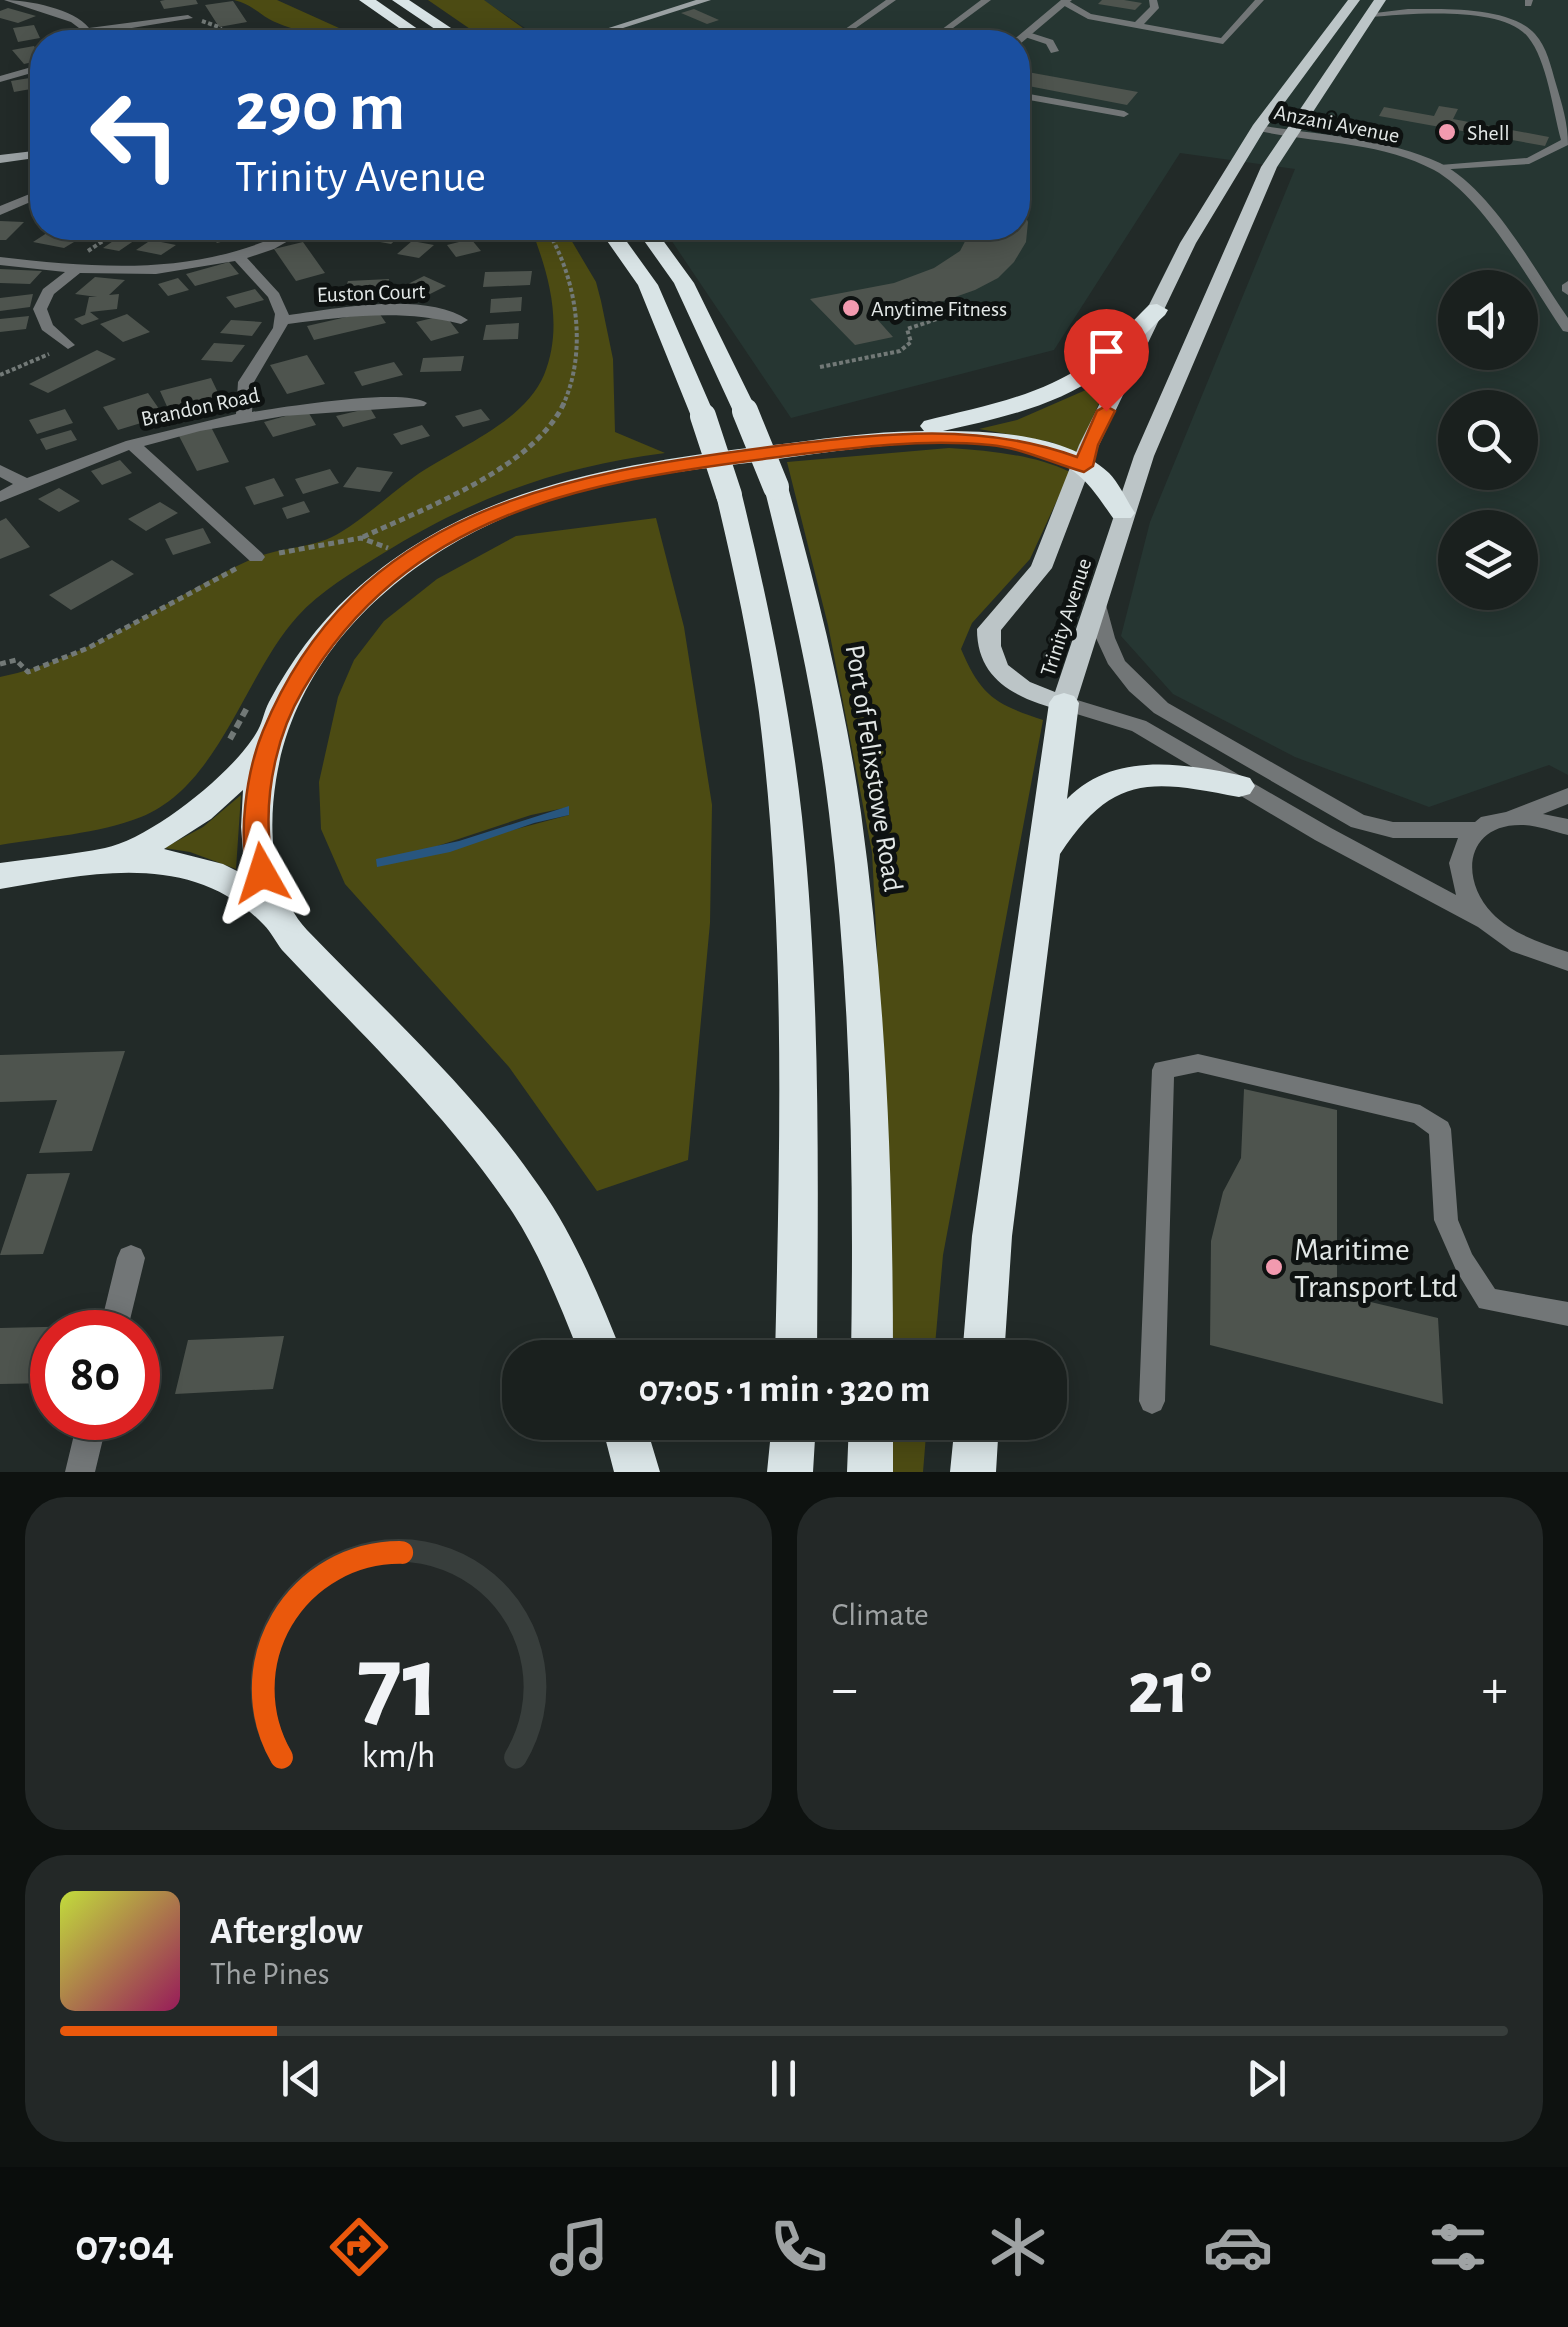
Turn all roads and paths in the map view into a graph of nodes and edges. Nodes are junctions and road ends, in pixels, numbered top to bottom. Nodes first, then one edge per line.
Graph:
1 (9, 0) edge
2 (49, 0) edge
3 (366, 0) edge
4 (399, 0) edge
5 (706, 0) edge
6 (892, 0) edge
7 (987, 0) edge
8 (1153, 0) edge
9 (1260, 0) edge
10 (1354, 0) edge
11 (1065, 1) edge
12 (32, 6) junction
13 (1375, 7) edge
14 (188, 18) joint
15 (1138, 25) junction
16 (81, 30) edge
17 (122, 30) edge
18 (222, 30) edge
19 (411, 30) edge
20 (445, 30) edge
21 (618, 30) edge
22 (849, 30) edge
23 (946, 30) edge
24 (1030, 33) edge
25 (1030, 36) edge
26 (1054, 51) dead end
27 (30, 70) edge
28 (0, 79) edge
29 (1030, 96) edge
30 (1124, 114) dead end
31 (1258, 128) junction
32 (1290, 134) junction
33 (30, 156) edge
34 (0, 160) edge
35 (1440, 168) junction
36 (30, 198) edge
37 (0, 211) edge
38 (274, 240) edge
39 (552, 240) edge
40 (616, 240) edge
41 (653, 240) edge
42 (237, 255) junction
43 (0, 261) edge
44 (76, 270) junction
45 (1157, 310) junction
46 (937, 319) dead end
47 (282, 320) junction
48 (460, 320) dead end
49 (1568, 328) edge
50 (68, 346) joint
51 (820, 366) dead end
52 (0, 375) edge
53 (420, 403) dead end
54 (244, 416) junction
55 (132, 444) junction
56 (826, 446) junction
57 (1084, 466) junction
58 (0, 470) edge
59 (25, 484) junction
60 (0, 496) edge
61 (1122, 513) junction
62 (361, 538) junction
63 (397, 551) joint
64 (256, 557) junction
65 (384, 559) dead end
66 (1098, 606) junction
67 (0, 664) edge
68 (251, 700) dead end
69 (1064, 703) junction
70 (273, 728) junction
71 (228, 743) dead end
72 (1239, 786) junction
73 (1568, 796) edge
74 (1488, 826) junction
75 (1568, 827) edge
76 (1045, 852) junction
77 (118, 858) junction
78 (0, 876) edge
79 (1484, 920) junction
80 (279, 921) junction
81 (1521, 947) junction
82 (1568, 962) edge
83 (1568, 970) edge
84 (131, 1258) dead end
85 (118, 1310) edge
86 (1568, 1314) edge
87 (595, 1340) edge
88 (796, 1340) edge
89 (872, 1340) edge
90 (983, 1340) edge
91 (1152, 1401) dead end
92 (88, 1440) edge
93 (628, 1440) edge
94 (793, 1440) edge
95 (871, 1440) edge
96 (976, 1440) edge
97 (80, 1472) edge
98 (637, 1472) edge
99 (790, 1472) edge
100 (870, 1472) edge
101 (973, 1472) edge

1 - 12 street
2 - 12 street
3 - 19 highway
4 - 20 highway
5 - 21 street
6 - 22 lane
7 - 23 lane
8 - 15 lane
9 - 15 lane
10 - 31 main road, Trinity Avenue
11 - 15 lane
11 - 24 street
12 - 16 street
13 - 32 main road, Trinity Avenue
13 - 35 lane
14 - 17 street
14 - 18 path
25 - 26 lane
27 - 28 street
29 - 30 lane
31 - 32 street, Anzani Avenue
31 - 45 main road, Trinity Avenue
32 - 35 street, Anzani Avenue
32 - 61 main road, Trinity Avenue
33 - 34 street
35 - 49 street, Anzani Avenue
36 - 37 street
38 - 42 street
39 - 62 path
40 - 88 highway, bridge
41 - 89 highway, Port of Felixstowe Road, bridge
42 - 44 street
42 - 47 street
43 - 44 street
44 - 50 street
45 - 56 highway
45 - 57 main road, Trinity Avenue
46 - 51 path
47 - 48 street, Euston Court
47 - 54 street
50 - 52 path
53 - 54 street, Brandon Road
54 - 55 street, Brandon Road
55 - 59 street, Brandon Road
55 - 64 street
56 - 57 highway
56 - 70 highway
57 - 61 highway
57 - 69 main road, Trinity Avenue
58 - 59 street
59 - 60 street, Brandon Road
61 - 66 main road, Trinity Avenue
62 - 63 path
62 - 64 path
63 - 65 path
64 - 67 path
66 - 69 main road, Trinity Avenue
66 - 74 street
68 - 71 path
69 - 72 street
69 - 76 highway
70 - 77 highway
70 - 80 highway
72 - 76 highway
72 - 79 street
73 - 74 street
74 - 75 street
74 - 79 street
76 - 90 highway
77 - 78 highway
77 - 80 highway
79 - 81 street
80 - 87 highway
81 - 82 street
81 - 83 street
84 - 85 street
86 - 91 lane
92 - 97 street
93 - 98 highway
94 - 99 highway
95 - 100 highway
96 - 101 highway

